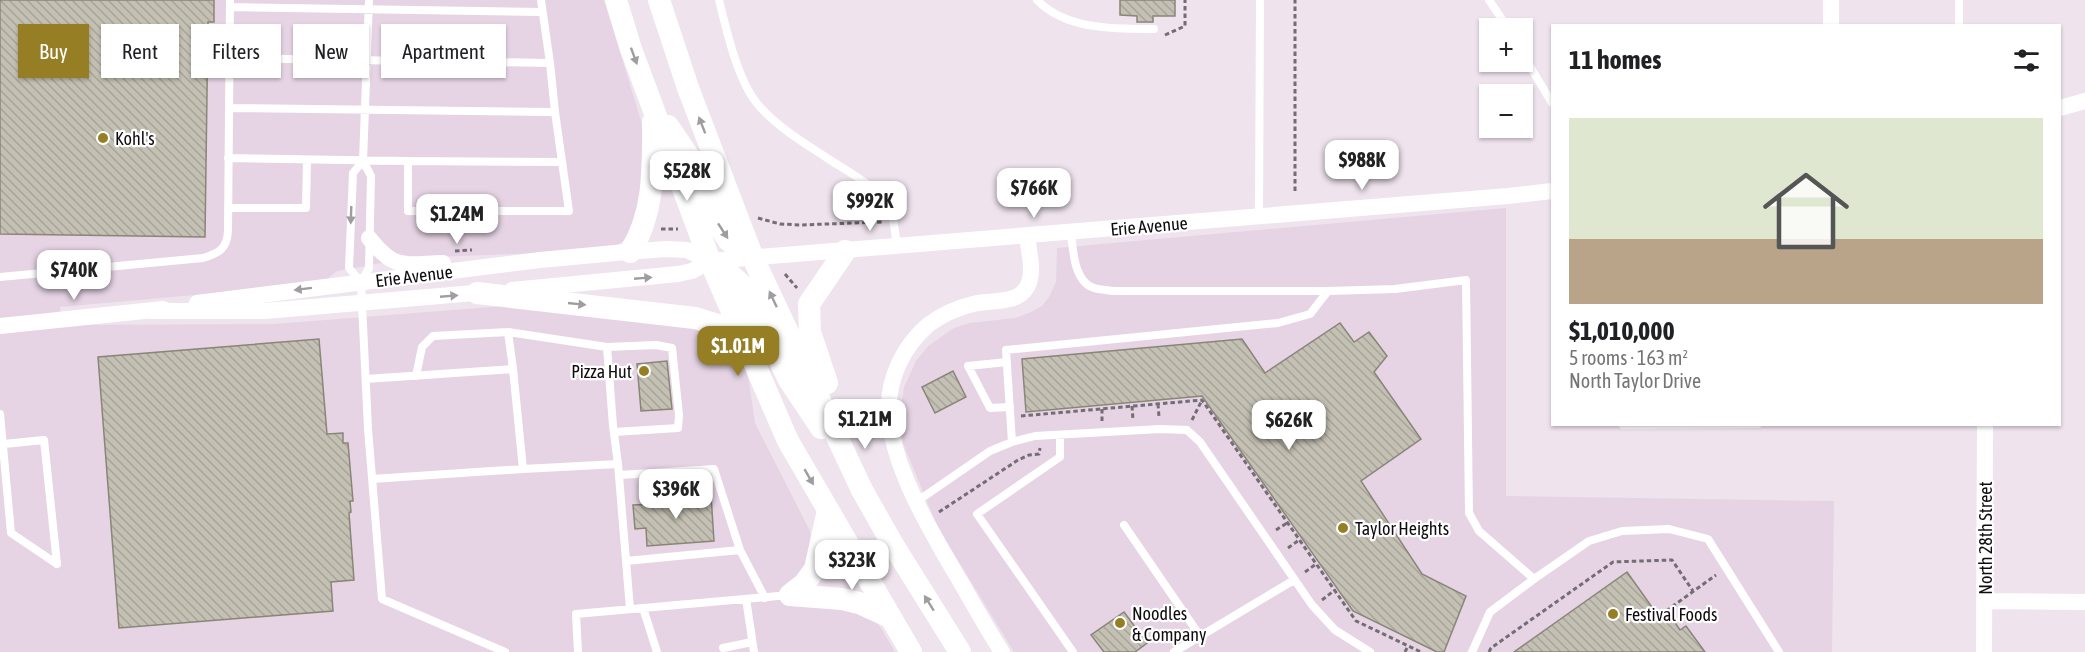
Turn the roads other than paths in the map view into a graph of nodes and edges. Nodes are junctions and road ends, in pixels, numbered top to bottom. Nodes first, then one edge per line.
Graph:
1 (541, 0) edge
2 (616, 0) edge
3 (659, 0) edge
4 (719, 0) edge
5 (1037, 0) edge
6 (1260, 0) edge
7 (1490, 0) edge
8 (1831, 0) edge
9 (1959, 0) edge
10 (230, 3) edge
11 (368, 5) edge
12 (542, 12) junction
13 (1502, 18) edge
14 (230, 24) edge
15 (368, 24) edge
16 (1831, 24) edge
17 (1959, 24) edge
18 (1154, 29) road end
19 (369, 60) edge
20 (550, 63) junction
21 (1533, 71) edge
22 (229, 78) edge
23 (366, 78) edge
24 (1551, 101) edge
25 (2085, 101) edge
26 (229, 108) junction
27 (653, 108) junction
28 (2061, 108) edge
29 (365, 109) junction
30 (555, 112) junction
31 (228, 158) junction
32 (307, 160) junction
33 (363, 160) junction
34 (408, 161) junction
35 (562, 162) junction
36 (1551, 190) edge
37 (228, 208) junction
38 (1259, 217) junction
39 (1071, 233) junction
40 (1027, 237) junction
41 (369, 238) junction
42 (897, 247) junction
43 (845, 251) junction
44 (630, 252) junction
45 (753, 258) junction
46 (540, 260) junction
47 (710, 261) junction
48 (0, 277) edge
49 (361, 282) junction
50 (1328, 291) junction
51 (477, 293) junction
52 (362, 304) junction
53 (152, 311) junction
54 (0, 326) edge
55 (508, 332) junction
56 (741, 332) junction
57 (607, 347) junction
58 (1007, 362) junction
59 (513, 369) junction
60 (416, 376) junction
61 (366, 379) junction
62 (1010, 407) junction
63 (0, 414) edge
64 (1985, 426) edge
65 (614, 432) junction
66 (1060, 435) junction
67 (1012, 442) junction
68 (4, 444) junction
69 (618, 464) junction
70 (523, 469) junction
71 (619, 475) junction
72 (372, 479) junction
73 (862, 489) junction
74 (916, 502) junction
75 (828, 510) junction
76 (1124, 525) dead end
77 (740, 550) junction
78 (626, 561) junction
79 (1534, 579) junction
80 (1294, 580) junction
81 (790, 594) junction
82 (765, 598) junction
83 (746, 599) junction
84 (1984, 601) junction
85 (2085, 602) edge
86 (643, 608) junction
87 (630, 609) junction
88 (891, 617) junction
89 (1200, 636) junction
90 (752, 642) junction
91 (723, 648) dead end
92 (1189, 648) edge
93 (505, 652) edge
94 (578, 652) edge
95 (657, 652) edge
96 (754, 652) edge
97 (911, 652) edge
98 (960, 652) edge
99 (1002, 652) edge
100 (1073, 652) edge
101 (1174, 652) edge
102 (1370, 652) edge
103 (1472, 652) edge
104 (1779, 652) edge
105 (1984, 652) edge

1 - 12 lane
2 -> 27 main road
45 -> 3 main road
4 - 42 lane
5 - 18 lane
6 - 38 lane
7 - 13 lane
8 - 16 street
9 - 17 lane
10 - 11 lane
10 - 14 lane
11 - 12 lane
11 - 15 lane
12 - 20 lane
19 - 20 lane
20 - 30 lane
21 - 24 lane
22 - 26 lane
23 - 29 lane
25 - 28 street
26 - 29 lane
26 - 31 lane
27 - 44 main road
27 -> 45 main road
27 - 47 main road
29 - 30 lane
29 - 33 lane
30 - 35 lane
31 - 32 lane
31 - 37 lane
32 - 33 lane
32 - 37 lane
33 - 34 lane
33 - 41 lane
33 -> 49 lane
34 - 35 lane
34 - 35 lane
36 - 38 street, Erie Avenue
37 - 48 lane
38 - 39 street, Erie Avenue
39 - 40 street, Erie Avenue
39 - 50 lane
40 - 42 street, Erie Avenue
40 - 74 street
41 - 46 street
41 - 49 lane
42 - 43 street, Erie Avenue
43 - 45 street, Erie Avenue
43 - 73 main road
44 - 46 street, Erie Avenue
44 - 47 street, Erie Avenue
45 - 47 street, Erie Avenue
73 -> 45 main road
46 - 49 street, Erie Avenue
51 -> 47 street, Erie Avenue
47 - 56 main road
47 - 73 main road
49 - 52 lane
49 -> 53 street, Erie Avenue
50 - 58 lane
50 - 79 lane
52 -> 51 street, Erie Avenue
51 -> 56 main road
52 - 53 street, Erie Avenue
52 - 61 lane
53 - 54 street, Erie Avenue
55 - 57 lane
55 - 59 lane
55 - 60 lane
56 -> 75 main road
57 - 65 lane
57 - 65 lane
58 - 62 lane
58 - 62 lane
59 - 60 lane
59 - 70 lane
60 - 61 lane
61 - 72 lane
62 - 67 lane
63 - 68 lane
64 - 84 street, North 28th Street
65 - 69 lane
66 - 67 lane
66 - 80 lane
66 - 100 lane
67 - 74 lane
68 - 68 lane
69 - 70 lane
69 - 71 lane
70 - 72 lane
71 - 77 lane
71 - 78 lane
72 - 93 lane
98 -> 73 main road
74 - 99 street
75 - 81 main road
75 - 88 main road
76 - 89 lane
77 - 78 lane
77 - 82 lane
78 - 87 lane
79 - 103 lane
79 - 104 lane
80 - 89 lane
80 - 102 lane
81 - 82 lane
81 - 88 main road
82 - 83 lane
83 - 86 lane
83 - 90 lane
84 - 85 street
84 - 105 street, North 28th Street
86 - 87 lane
86 - 95 lane
87 - 94 lane
88 - 97 main road
89 - 92 lane
90 - 91 lane
90 - 96 lane
92 - 101 lane

